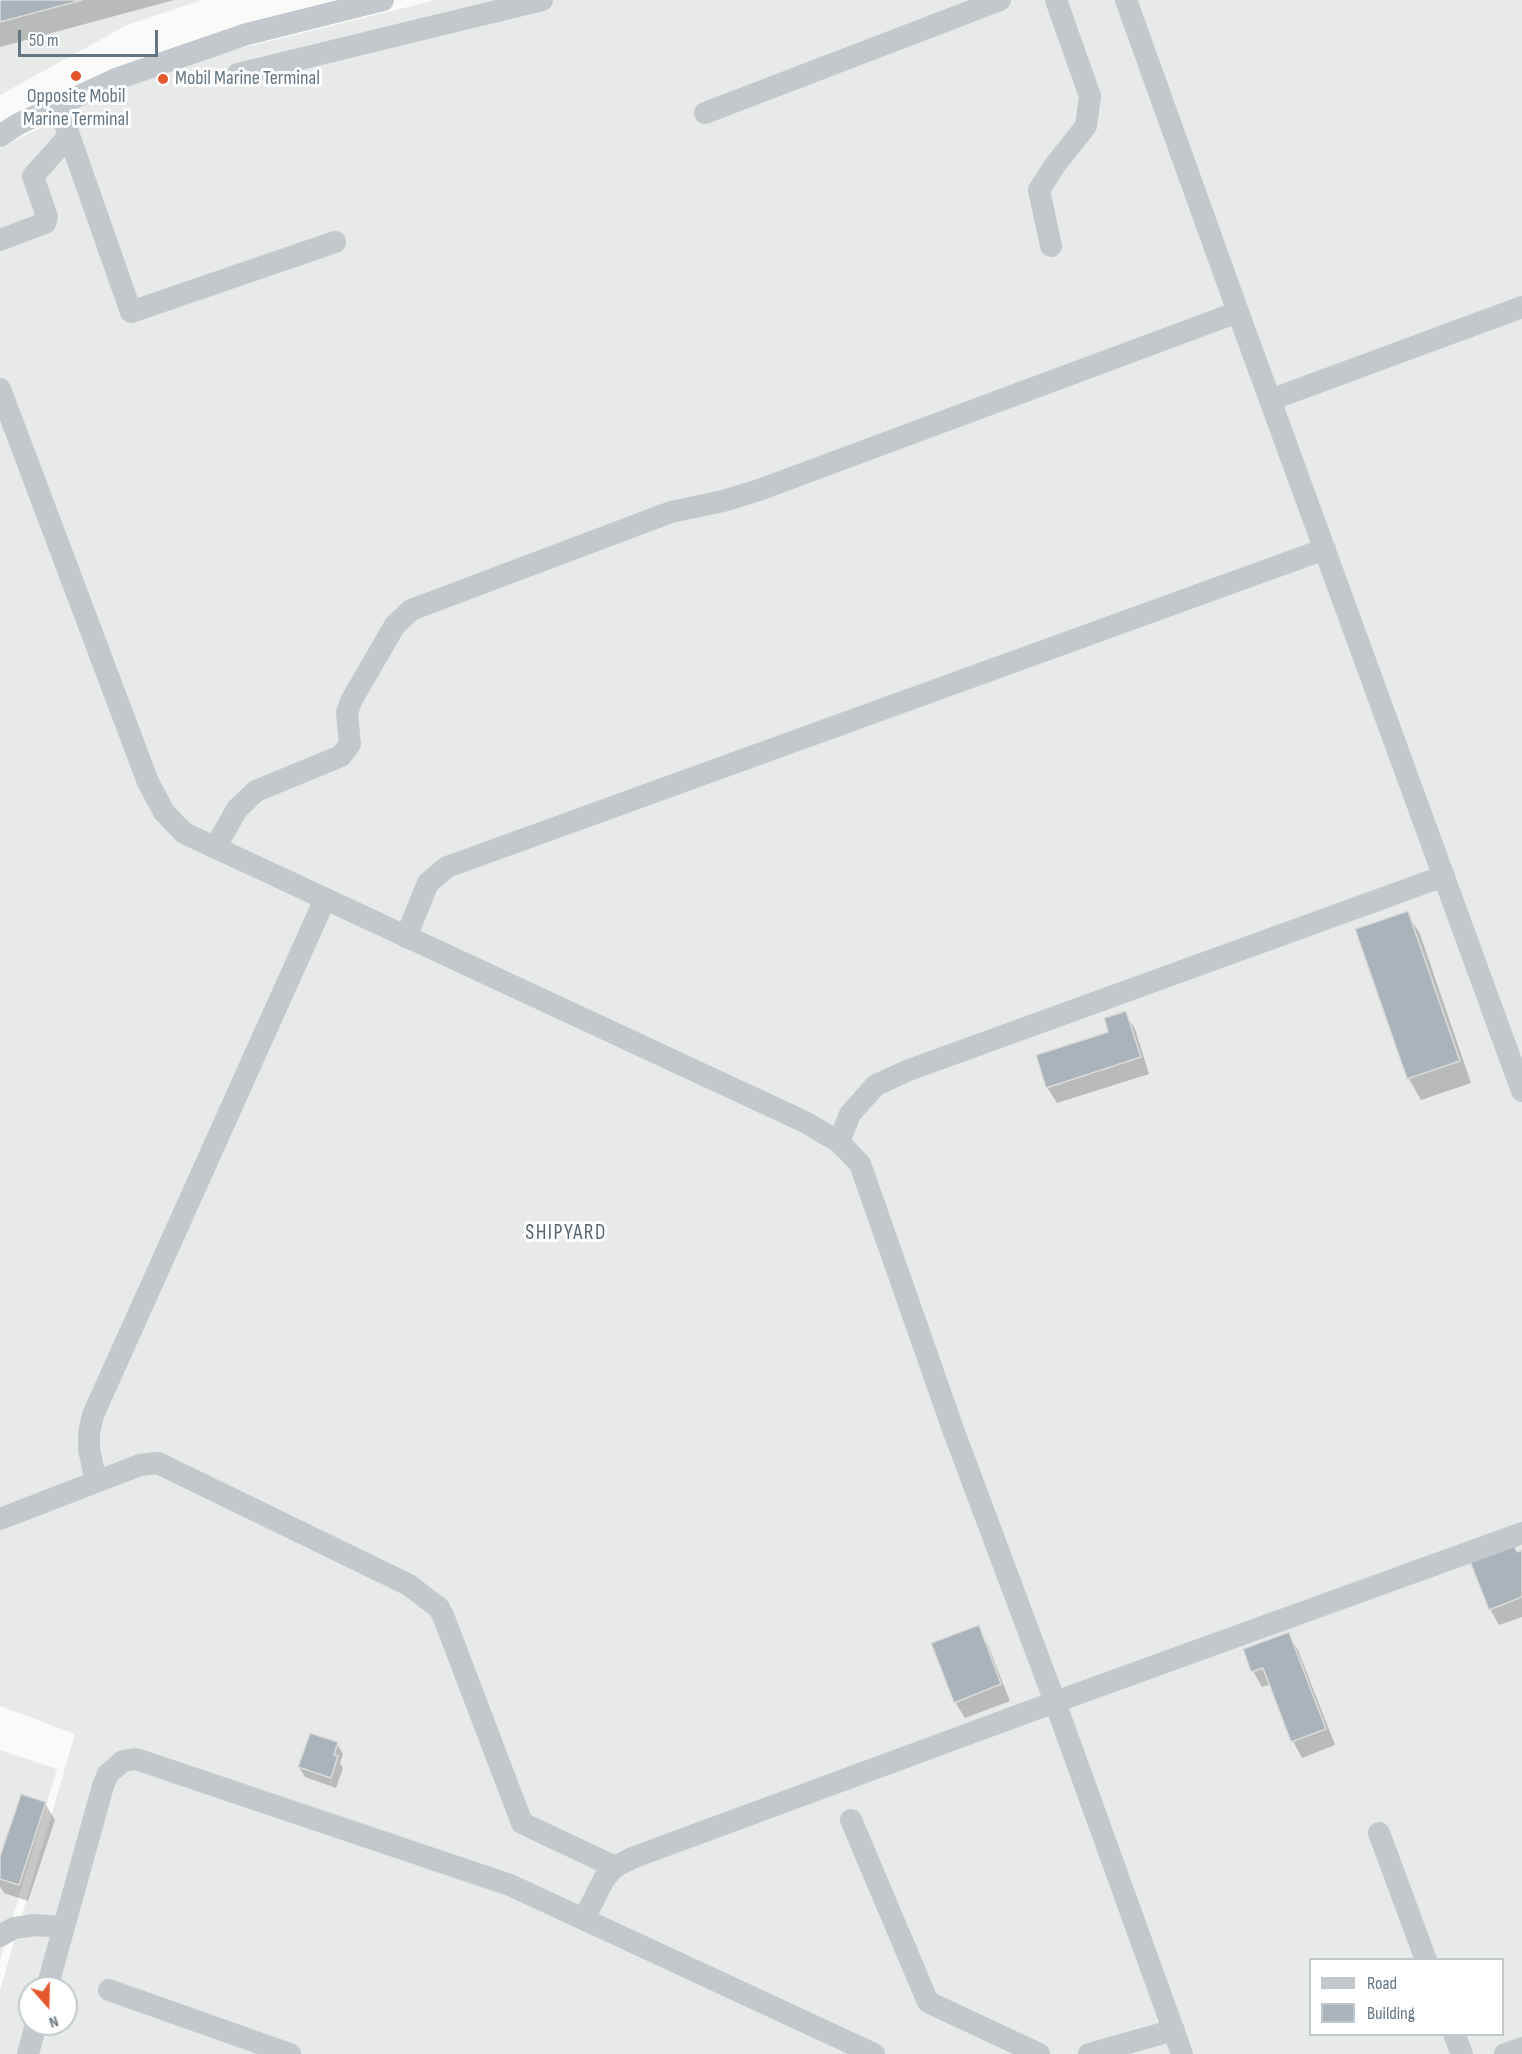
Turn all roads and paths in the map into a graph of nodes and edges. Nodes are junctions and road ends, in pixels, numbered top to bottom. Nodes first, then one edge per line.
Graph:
1 (383, 0) edge
2 (542, 0) edge
3 (1000, 0) edge
4 (1056, 0) edge
5 (1126, 0) edge
6 (238, 74) dead end
7 (58, 105) junction
8 (705, 113) dead end
9 (0, 136) edge
10 (69, 136) junction
11 (0, 240) edge
12 (335, 242) dead end
13 (1051, 246) dead end
14 (1522, 307) edge
15 (1238, 312) junction
16 (0, 389) edge
17 (1270, 400) junction
18 (1325, 549) junction
19 (215, 848) junction
20 (1444, 876) junction
21 (325, 899) junction
22 (406, 937) junction
23 (1522, 1091) edge
24 (839, 1142) junction
25 (96, 1482) junction
26 (0, 1520) edge
27 (1522, 1533) edge
28 (1055, 1702) junction
29 (851, 1820) dead end
30 (1379, 1833) dead end
31 (615, 1867) junction
32 (584, 1919) junction
33 (64, 1927) junction
34 (0, 1936) edge
35 (1426, 1958) edge
36 (50, 1976) edge
37 (109, 1990) dead end
38 (1174, 2030) junction
39 (33, 2036) edge
40 (1455, 2036) edge
41 (1522, 2048) edge
42 (28, 2054) edge
43 (290, 2054) edge
44 (874, 2054) edge
45 (1039, 2054) edge
46 (1089, 2054) edge
47 (1182, 2054) edge
48 (1462, 2054) edge
49 (1506, 2054) edge

1 - 7 street
2 - 6 street
3 - 8 street
4 - 13 street
5 - 15 street
7 - 9 street
7 - 10 street
10 - 11 street
10 - 12 street
14 - 17 street
15 - 17 street
15 - 19 street
16 - 19 street
17 - 18 street
18 - 20 street
18 - 22 street
19 - 21 street
20 - 23 street
20 - 24 street
21 - 22 street
21 - 25 street
22 - 24 street
24 - 28 street
25 - 26 street
25 - 31 street
27 - 28 street
28 - 31 street
28 - 38 street
29 - 45 street
30 - 35 street
31 - 32 street
32 - 33 street
32 - 44 street
33 - 34 street
33 - 36 street
37 - 43 street
38 - 46 street
38 - 47 street
39 - 42 street
40 - 48 street
41 - 49 street

